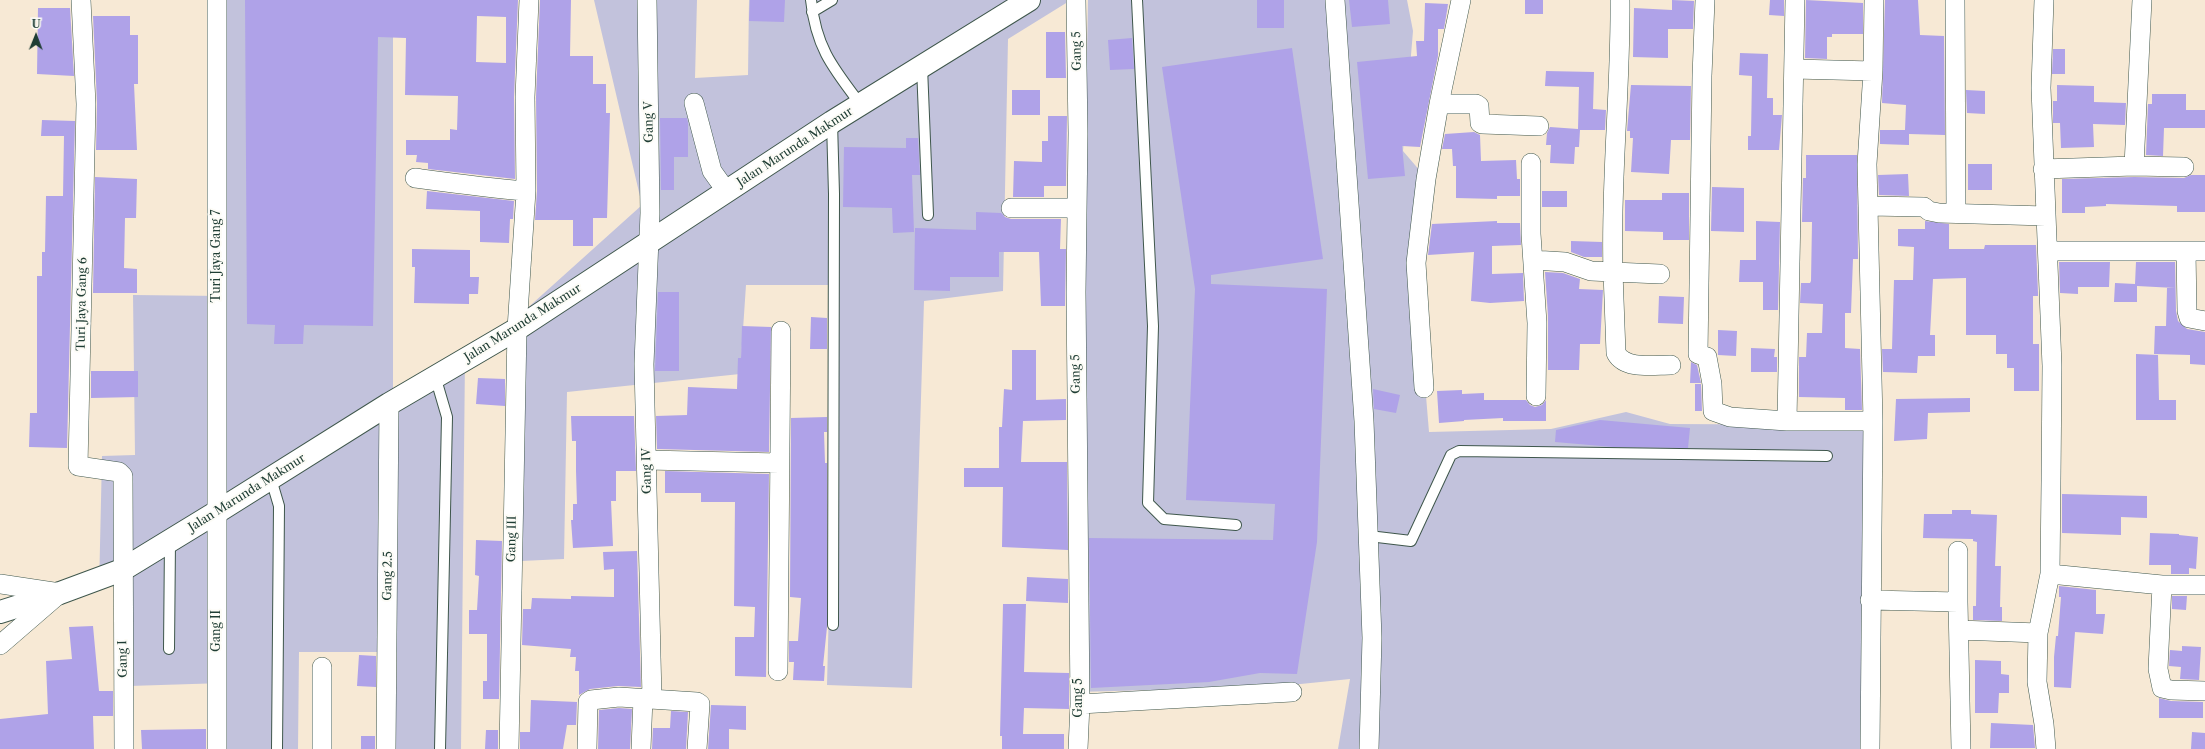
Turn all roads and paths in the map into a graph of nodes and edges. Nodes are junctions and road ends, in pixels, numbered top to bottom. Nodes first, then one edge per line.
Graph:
1 (81, 0) edge
2 (217, 0) edge
3 (529, 0) edge
4 (647, 0) edge
5 (811, 0) edge
6 (832, 0) edge
7 (1076, 0) edge
8 (1137, 0) edge
9 (1335, 0) edge
10 (1461, 0) edge
11 (1620, 0) edge
12 (1705, 0) edge
13 (1795, 0) edge
14 (1874, 0) edge
15 (1955, 0) edge
16 (2044, 0) edge
17 (2142, 0) edge
18 (1018, 3) edge
19 (812, 12) junction
20 (922, 67) junction
21 (1794, 69) junction
22 (1873, 71) junction
23 (694, 103) dead end
24 (1439, 104) junction
25 (861, 105) junction
26 (832, 122) junction
27 (1539, 126) dead end
28 (1531, 163) dead end
29 (2134, 166) junction
30 (2184, 167) dead end
31 (2043, 170) junction
32 (415, 178) dead end
33 (526, 191) junction
34 (727, 192) junction
35 (1869, 206) junction
36 (1011, 208) dead end
37 (1077, 208) junction
38 (1956, 213) junction
39 (928, 215) dead end
40 (2046, 216) junction
41 (649, 244) junction
42 (2049, 251) junction
43 (2205, 251) edge
44 (2186, 252) junction
45 (1533, 260) junction
46 (1613, 272) junction
47 (1660, 274) dead end
48 (2205, 321) edge
49 (517, 329) junction
50 (781, 331) dead end
51 (1671, 365) dead end
52 (435, 376) junction
53 (1424, 388) dead end
54 (1536, 396) dead end
55 (389, 404) junction
56 (1787, 421) junction
57 (1873, 421) junction
58 (1827, 456) dead end
59 (647, 460) junction
60 (779, 464) junction
61 (271, 479) junction
62 (217, 512) junction
63 (1236, 525) dead end
64 (1369, 536) junction
65 (170, 541) junction
66 (1958, 551) dead end
67 (122, 570) junction
68 (2050, 574) junction
69 (0, 584) edge
70 (2162, 585) junction
71 (2205, 585) edge
72 (60, 594) junction
73 (1870, 600) junction
74 (1958, 602) junction
75 (0, 612) edge
76 (833, 624) dead end
77 (1959, 630) junction
78 (2038, 633) junction
79 (0, 645) edge
80 (169, 649) dead end
81 (322, 667) dead end
82 (778, 671) dead end
83 (2205, 691) edge
84 (1292, 692) dead end
85 (648, 698) junction
86 (1080, 704) junction
87 (124, 749) edge
88 (217, 749) edge
89 (277, 749) edge
90 (322, 749) edge
91 (386, 749) edge
92 (440, 749) edge
93 (509, 749) edge
94 (587, 749) edge
95 (641, 749) edge
96 (698, 749) edge
97 (1078, 749) edge
98 (1369, 749) edge
99 (1870, 749) edge
100 (1961, 749) edge
101 (2046, 749) edge

1 - 67 street, Turi Jaya Gang 6
2 - 62 street, Turi Jaya Gang 7
3 - 33 street, Gang III
4 - 41 street, Gang V
5 - 19 lane
6 - 19 lane
7 - 37 street, Gang 5
8 - 63 lane
9 - 64 street
10 - 24 street
11 - 46 street
12 - 56 street
13 - 21 street
14 - 22 street
15 - 38 street
16 - 31 street
17 - 29 street
18 - 20 main road, Jalan Marunda Makmur
19 - 25 lane
20 - 25 main road, Jalan Marunda Makmur
20 - 39 lane
21 - 22 street
21 - 56 street
22 - 35 street
23 - 34 street
24 - 27 street
24 - 53 street
25 - 26 main road, Jalan Marunda Makmur
26 - 34 main road, Jalan Marunda Makmur
26 - 76 lane
28 - 45 street
29 - 30 street
29 - 31 street
31 - 40 street
32 - 33 street
33 - 49 street, Gang III
34 - 41 main road, Jalan Marunda Makmur
35 - 38 street
35 - 57 street
36 - 37 street
37 - 86 street, Gang 5
38 - 40 street
40 - 42 street
41 - 49 main road, Jalan Marunda Makmur
41 - 59 street, Gang IV
42 - 44 street
42 - 68 street
43 - 44 street
44 - 48 street
45 - 46 street
45 - 54 street
46 - 47 street
46 - 51 street
49 - 52 main road, Jalan Marunda Makmur
49 - 93 street, Gang III
50 - 60 street
52 - 55 main road, Jalan Marunda Makmur
52 - 92 lane
55 - 61 main road, Jalan Marunda Makmur
55 - 91 street, Gang 2.5
56 - 57 street
57 - 73 street
58 - 64 lane
59 - 60 street
59 - 85 street, Gang IV
60 - 82 street
61 - 62 main road, Jalan Marunda Makmur
61 - 89 lane
62 - 65 main road, Jalan Marunda Makmur
62 - 88 street, Gang II
64 - 98 street
65 - 67 main road, Jalan Marunda Makmur
65 - 80 lane
66 - 74 street
67 - 72 main road, Jalan Marunda Makmur
67 - 87 street, Gang I
68 - 70 street
68 - 78 street
69 - 72 street
70 - 71 street
70 - 83 street
72 - 75 main road, Jalan Marunda Makmur
72 - 79 street
73 - 74 street
73 - 99 street
74 - 77 street
77 - 78 street
77 - 100 street
78 - 101 street
81 - 90 street
84 - 86 street
85 - 94 street
85 - 95 street, Gang IV
85 - 96 street
86 - 97 street, Gang 5

